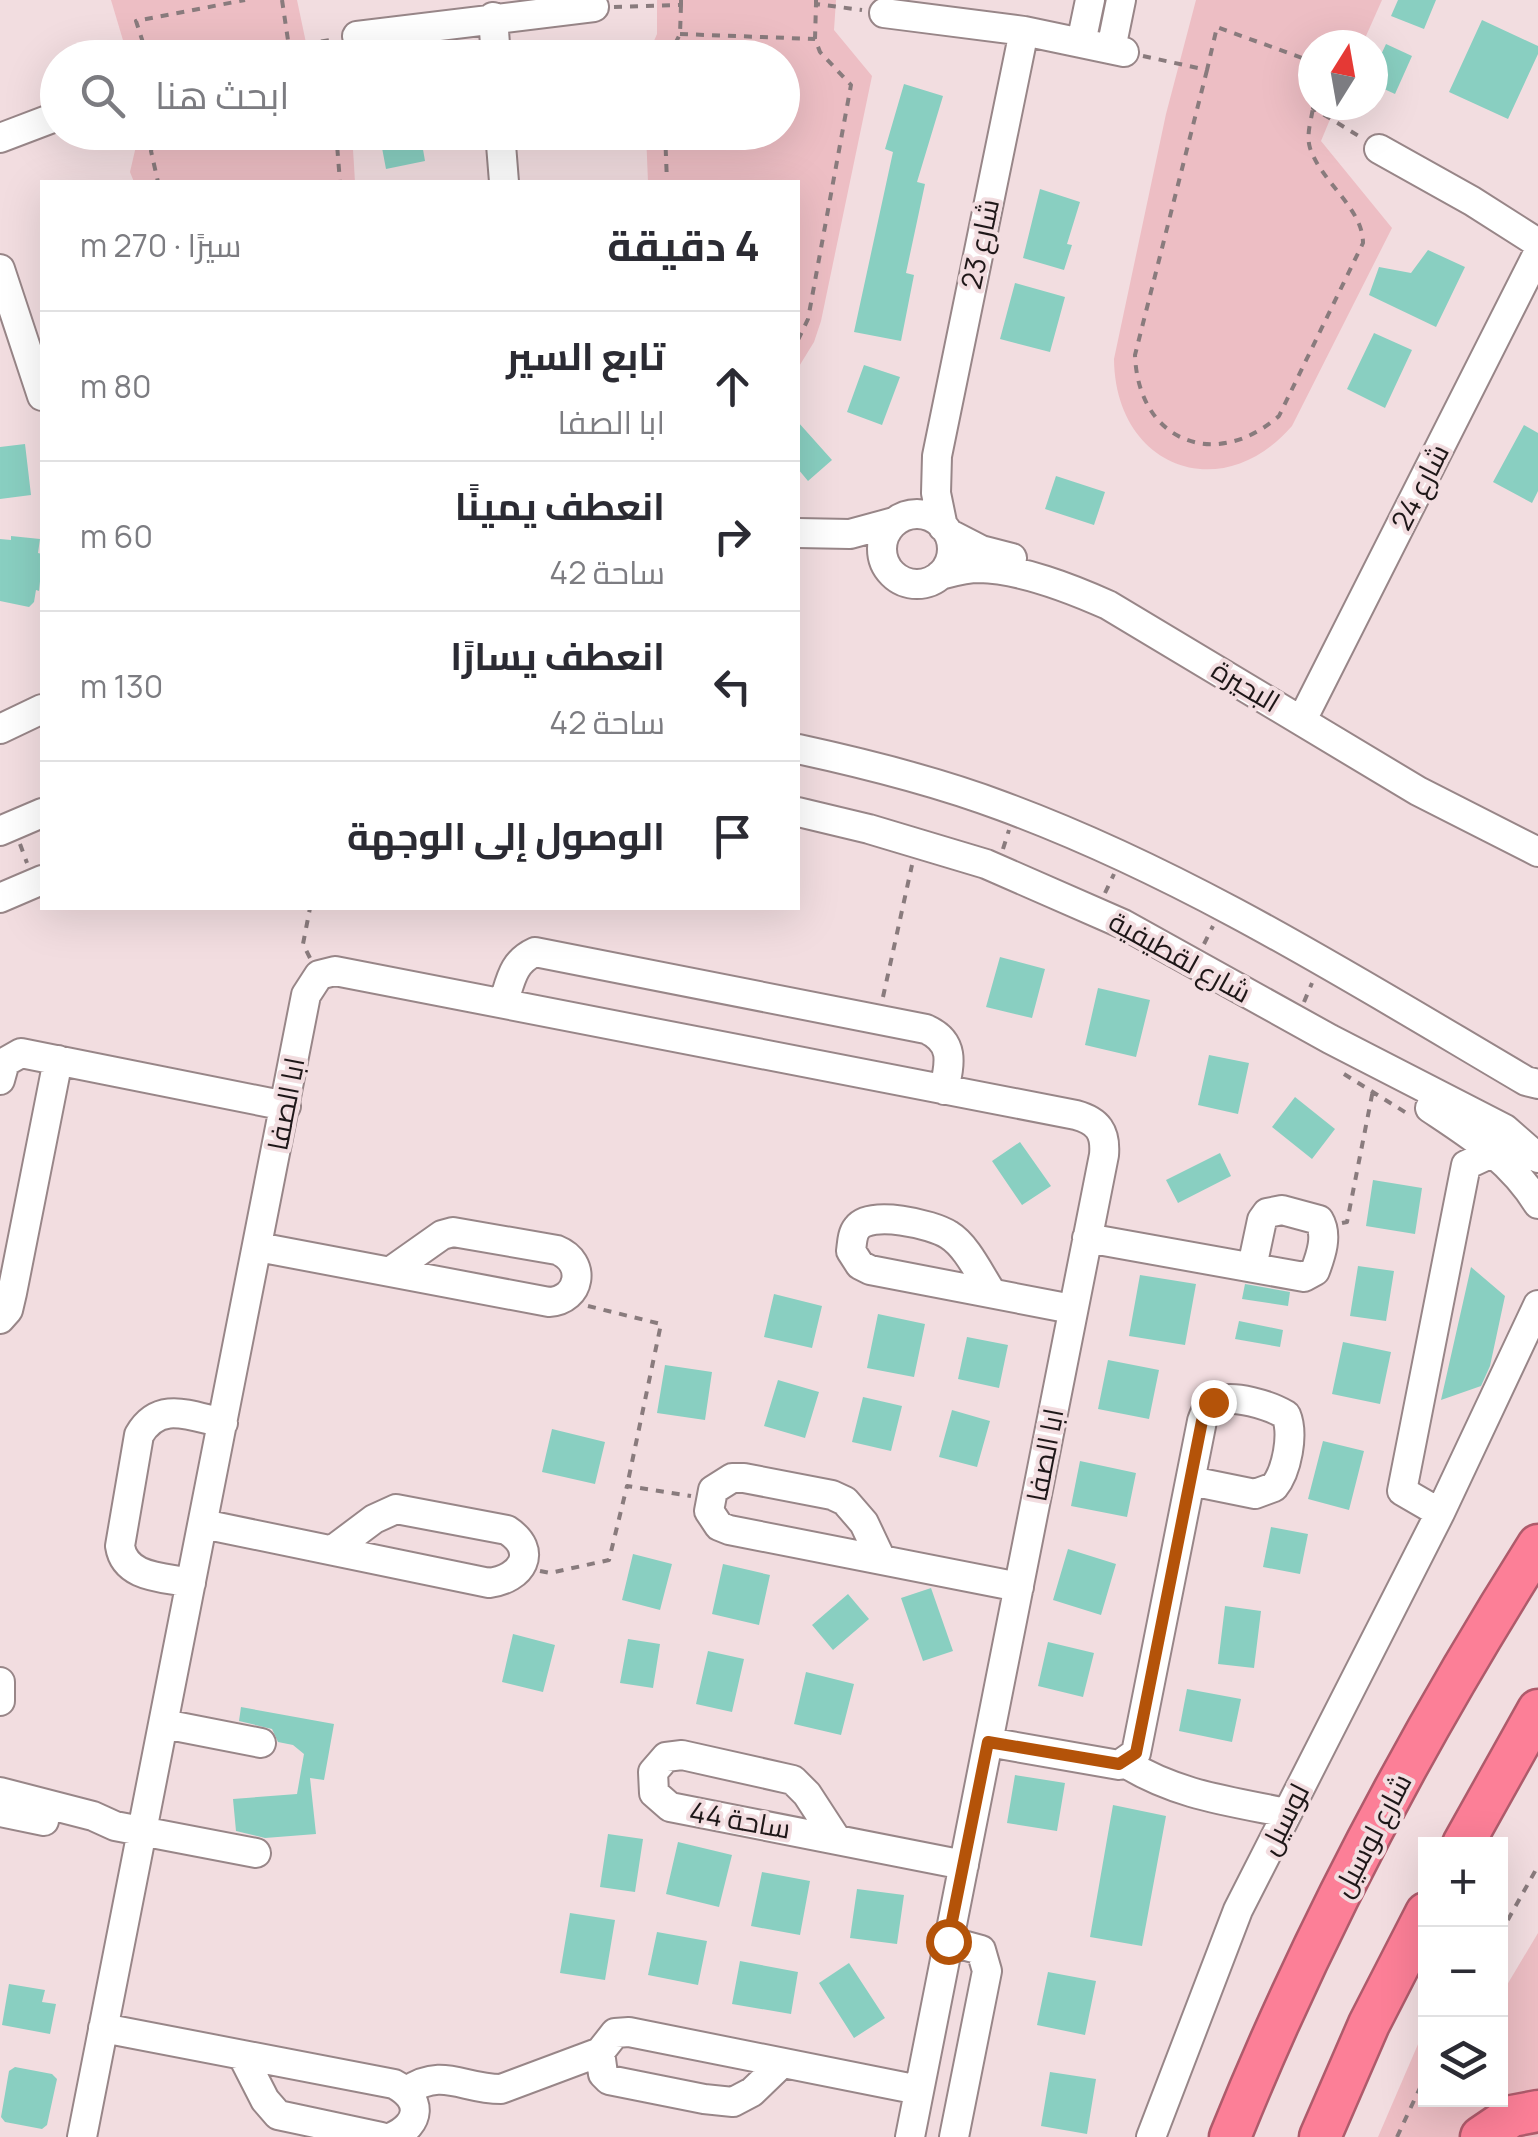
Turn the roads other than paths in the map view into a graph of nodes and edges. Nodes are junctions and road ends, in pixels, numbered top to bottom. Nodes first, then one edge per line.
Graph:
1 (1090, 0) edge
2 (1121, 0) edge
3 (594, 7) road end
4 (915, 10) edge
5 (493, 17) junction
6 (1024, 31) junction
7 (357, 36) road end
8 (495, 40) edge
9 (1080, 43) junction
10 (40, 123) edge
11 (0, 138) edge
12 (1378, 149) road end
13 (501, 150) edge
14 (504, 180) edge
15 (1538, 243) edge
16 (1538, 253) edge
17 (0, 269) edge
18 (40, 390) edge
19 (937, 456) junction
20 (898, 520) junction
21 (945, 530) junction
22 (800, 533) edge
23 (800, 548) edge
24 (886, 565) junction
25 (940, 575) junction
26 (1102, 594) junction
27 (40, 694) edge
28 (40, 710) edge
29 (0, 712) edge
30 (1305, 714) junction
31 (0, 728) edge
32 (800, 750) edge
33 (800, 812) edge
34 (40, 814) edge
35 (6, 828) edge
36 (1538, 835) edge
37 (1538, 852) edge
38 (39, 882) edge
39 (0, 898) edge
40 (504, 1001) junction
41 (58, 1060) junction
42 (0, 1080) edge
43 (1534, 1084) edge
44 (944, 1090) junction
45 (286, 1106) junction
46 (1500, 1140) junction
47 (1538, 1145) edge
48 (1538, 1158) edge
49 (1538, 1204) edge
50 (1087, 1238) junction
51 (258, 1247) junction
52 (1252, 1267) junction
53 (391, 1271) junction
54 (992, 1292) junction
55 (1538, 1305) edge
56 (1072, 1309) junction
57 (0, 1319) edge
58 (223, 1423) junction
59 (1190, 1481) dead end
60 (1440, 1513) junction
61 (203, 1524) junction
62 (1538, 1545) edge
63 (334, 1549) junction
64 (881, 1558) junction
65 (192, 1583) junction
66 (1019, 1587) junction
67 (0, 1682) edge
68 (0, 1701) edge
69 (1538, 1710) edge
70 (164, 1724) junction
71 (988, 1742) junction
72 (261, 1743) dead end
73 (1125, 1763) junction
74 (1522, 1763) edge
75 (0, 1792) edge
76 (0, 1812) edge
77 (1287, 1812) junction
78 (128, 1829) junction
79 (835, 1837) junction
80 (1468, 1837) edge
81 (256, 1853) dead end
82 (964, 1864) junction
83 (1419, 1927) edge
84 (948, 1941) junction
85 (104, 2028) junction
86 (600, 2052) junction
87 (242, 2055) junction
88 (781, 2064) junction
89 (919, 2090) junction
90 (408, 2091) junction
91 (1538, 2111) edge
92 (82, 2137) edge
93 (381, 2137) edge
94 (392, 2137) edge
95 (910, 2137) edge
96 (954, 2137) edge
97 (1151, 2137) edge
98 (1230, 2137) edge
99 (1320, 2137) edge
100 (1481, 2137) edge

1 - 9 street
2 - 9 street
3 - 5 street
4 - 6 street
5 - 7 street
5 - 8 street
6 - 9 street
6 - 19 street, شارع 23
10 - 11 street
12 - 15 street
13 - 14 street
16 - 30 street, شارع 24
17 - 18 street
19 - 20 street, شارع 23
19 - 21 street, شارع 23
20 - 21 street
20 - 22 street
20 - 24 street
21 - 25 street
21 - 26 street, البحيرة
23 - 24 street
24 - 25 street
25 - 26 street, البحيرة
26 - 30 street, البحيرة
27 - 29 street
28 - 31 street
30 - 36 street, البحيرة
30 - 37 street, البحيرة
32 - 43 street
33 - 46 street, شارع لقطيفية
34 - 35 street
38 - 39 street
40 - 44 street, ابا الصفا
40 - 44 street
40 - 45 street, ابا الصفا
41 - 42 street
41 - 45 street
41 - 57 street
44 - 50 street, ابا الصفا
45 - 51 street, ابا الصفا
46 - 47 street
46 - 48 street, شارع لقطيفية
46 - 49 street
46 - 60 street
50 - 52 street
50 - 56 street, ابا الصفا
51 - 53 street
51 - 58 street, ابا الصفا
52 - 52 street
53 - 53 street
54 - 54 street
54 - 56 street
55 - 60 street, لوسيل
56 - 66 street, ابا الصفا
58 - 61 street, ابا الصفا
58 - 65 street
59 - 73 street
60 - 77 street, لوسيل
61 - 63 street
61 - 65 street, ابا الصفا
62 - 98 highway, شارع لوسيل
63 - 63 street
64 - 64 street
64 - 66 street
65 - 70 street, ابا الصفا
66 - 71 street, ابا الصفا
67 - 68 street
69 - 74 highway
70 - 72 street
70 - 78 street, ابا الصفا
71 - 73 street
71 - 82 street, ابا الصفا
73 - 77 street
74 - 80 highway
75 - 78 street
76 - 78 street
77 - 97 street, لوسيل
78 - 81 street
78 - 85 street, ابا الصفا
79 - 79 street, ساحة 44
79 - 82 street, ساحة 44
82 - 84 street, ابا الصفا
83 - 99 highway
84 - 89 street, ابا الصفا
84 - 96 street
85 - 87 street
85 - 92 street, ابا الصفا
86 - 88 street
86 - 88 street
86 - 90 street
87 - 90 street
87 - 93 street
88 - 89 street
89 - 95 street, ابا الصفا
90 - 94 street
91 - 100 highway

